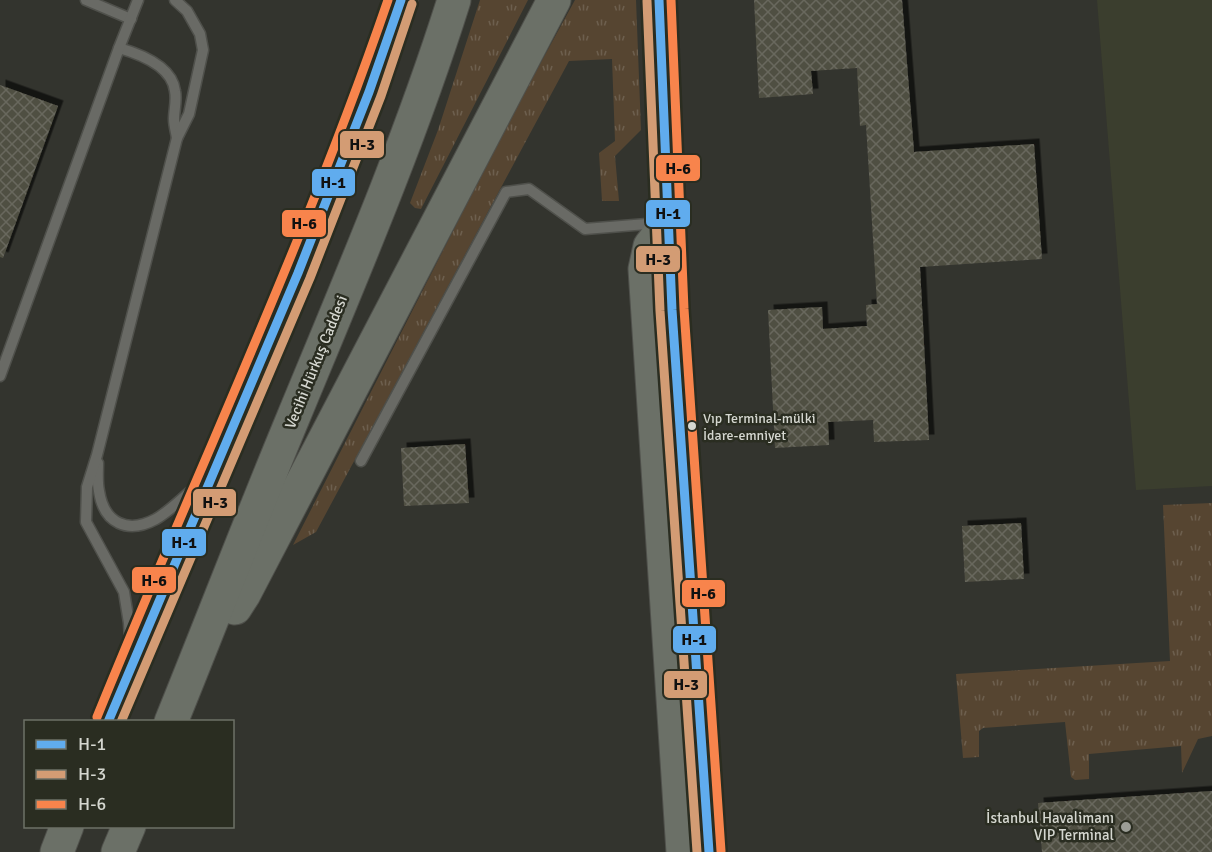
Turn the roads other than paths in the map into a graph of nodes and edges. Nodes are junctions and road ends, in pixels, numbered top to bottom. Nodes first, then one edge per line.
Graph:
1 (86, 0) edge
2 (138, 0) edge
3 (175, 0) edge
4 (401, 0) edge
5 (454, 0) edge
6 (554, 0) edge
7 (660, 0) edge
8 (131, 19) junction
9 (118, 48) junction
10 (177, 138) junction
11 (668, 222) junction
12 (0, 376) edge
13 (97, 455) junction
14 (361, 461) dead end
15 (211, 476) junction
16 (131, 664) junction
17 (188, 680) junction
18 (109, 720) edge
19 (172, 720) edge
20 (66, 828) edge
21 (128, 828) edge
22 (57, 852) edge
23 (118, 852) edge
24 (683, 852) edge
25 (709, 852) edge

1 - 8 lane
2 - 8 lane
3 - 10 lane
4 - 15 main road
5 - 17 main road, Vecihi Hürkuş Caddesi
6 - 17 main road
7 - 11 main road
8 - 9 lane
9 - 10 lane
9 - 12 lane
10 - 13 lane
11 - 14 lane
11 - 24 main road
11 - 25 main road
13 - 15 lane
13 - 16 lane
15 - 16 main road
16 - 18 main road
17 - 19 main road, Vecihi Hürkuş Caddesi
20 - 22 main road
21 - 23 main road

